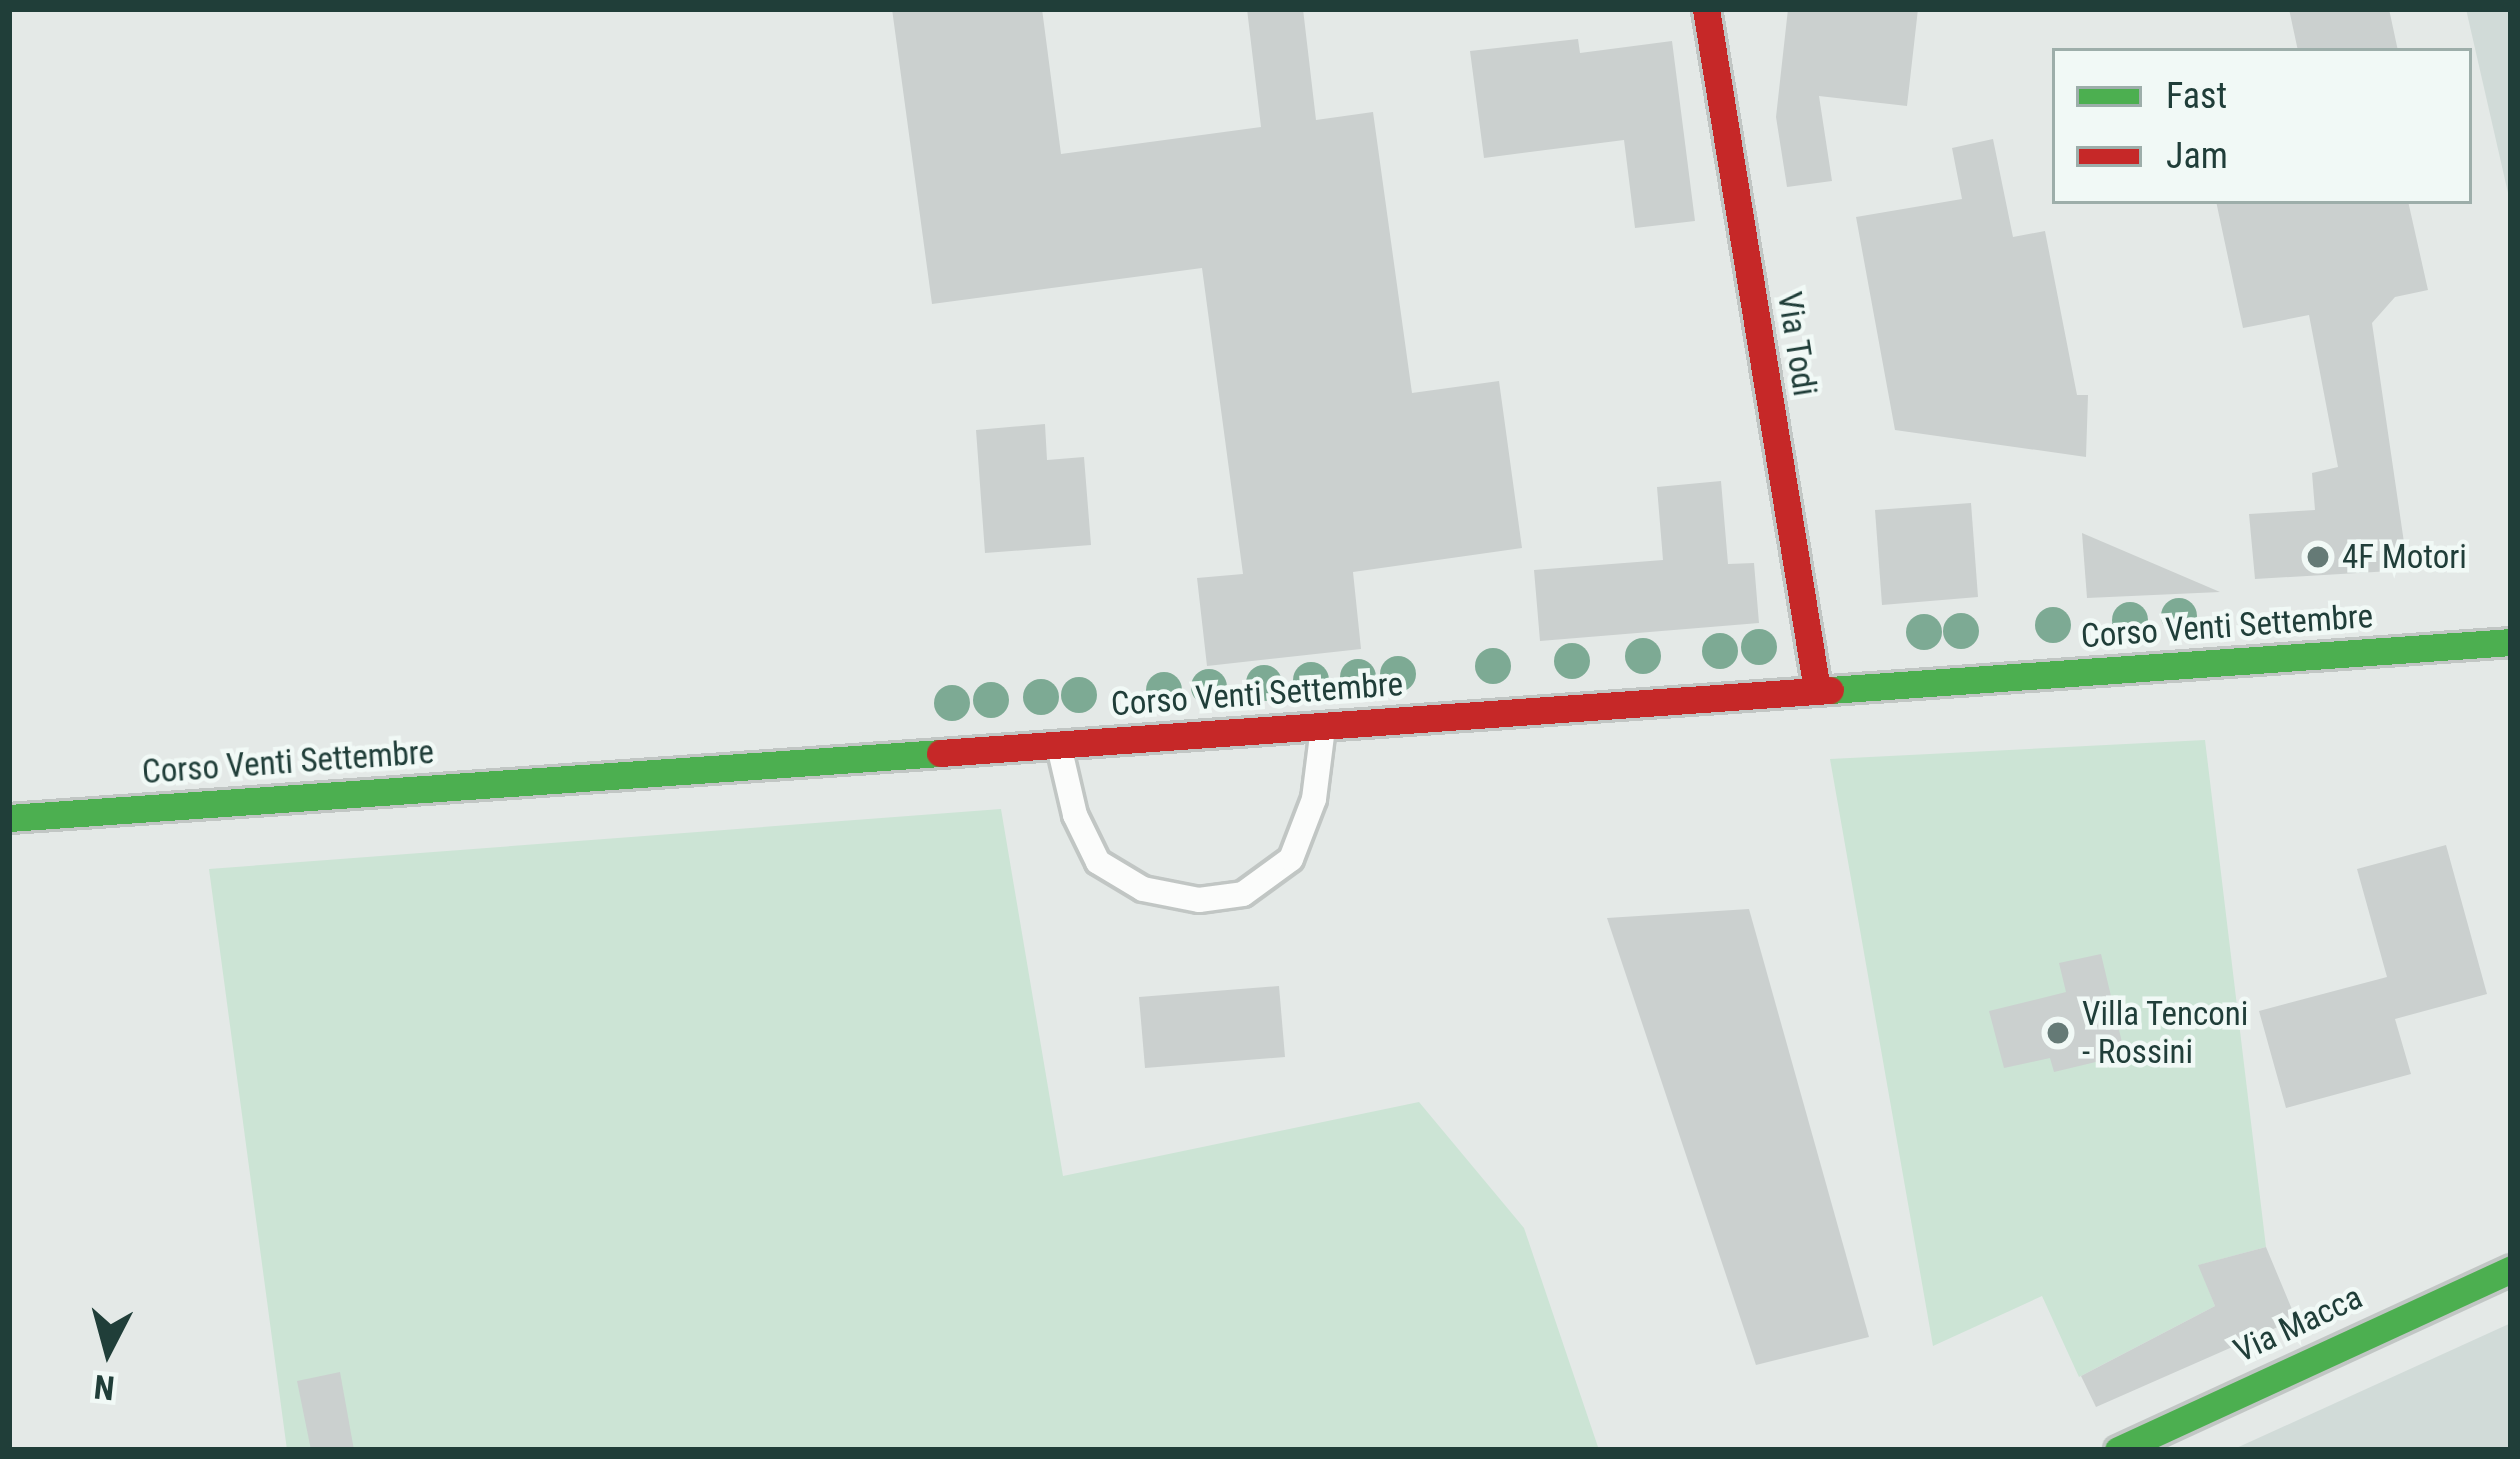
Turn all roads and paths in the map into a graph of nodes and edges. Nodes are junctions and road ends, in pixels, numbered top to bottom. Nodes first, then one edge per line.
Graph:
1 (1706, 9) edge
2 (2511, 642) edge
3 (1817, 690) junction
4 (1323, 725) junction
5 (1058, 744) junction
6 (9, 818) edge
7 (2511, 1269) edge
8 (2118, 1450) edge

1 - 3 street, Via Todi
2 - 3 street, Corso Venti Settembre
3 - 4 street, Corso Venti Settembre
4 - 5 street, Corso Venti Settembre
4 - 5 lane
5 - 6 street, Corso Venti Settembre
7 - 8 street, Via Macca

